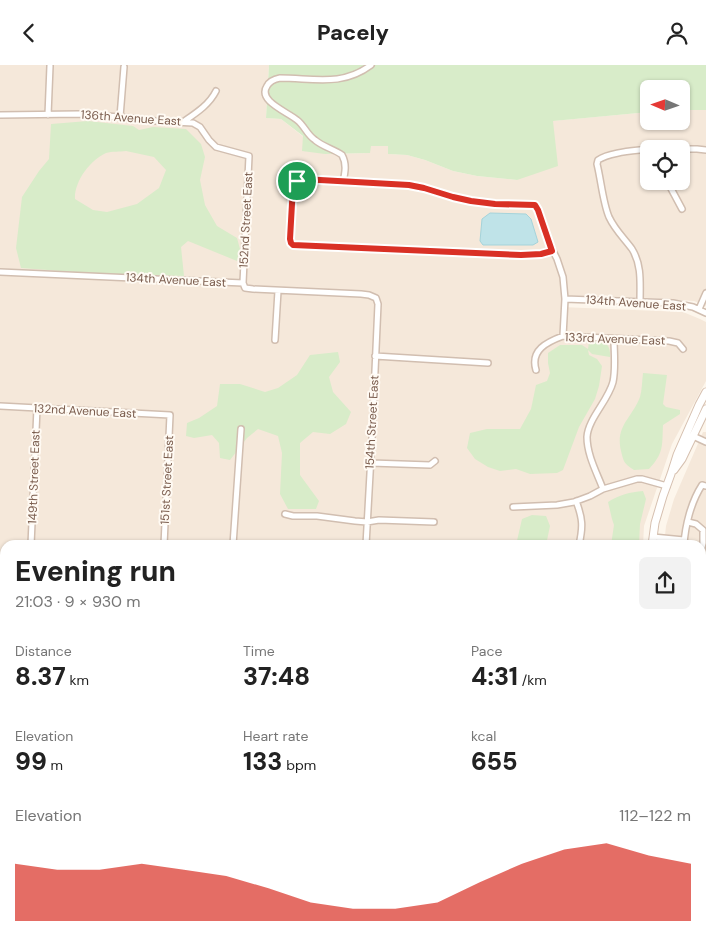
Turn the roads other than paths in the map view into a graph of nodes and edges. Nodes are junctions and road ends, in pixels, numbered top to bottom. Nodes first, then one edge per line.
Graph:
1 (370, 65) edge
2 (50, 66) dead end
3 (124, 67) dead end
4 (216, 91) dead end
5 (0, 115) edge
6 (48, 115) junction
7 (120, 117) junction
8 (183, 122) junction
9 (690, 149) edge
10 (640, 150) edge
11 (706, 150) edge
12 (249, 156) joint
13 (343, 182) junction
14 (672, 190) edge
15 (682, 209) dead end
16 (552, 251) junction
17 (0, 273) edge
18 (243, 283) junction
19 (278, 291) junction
20 (706, 293) edge
21 (377, 299) joint
22 (565, 299) junction
23 (640, 302) junction
24 (699, 309) junction
25 (706, 313) edge
26 (562, 336) junction
27 (614, 339) junction
28 (275, 340) dead end
29 (683, 349) dead end
30 (375, 356) junction
31 (488, 363) dead end
32 (536, 370) dead end
33 (706, 392) edge
34 (0, 406) edge
35 (37, 408) junction
36 (706, 409) edge
37 (170, 415) joint
38 (241, 429) dead end
39 (693, 436) junction
40 (706, 442) edge
41 (435, 461) dead end
42 (371, 463) junction
43 (671, 475) junction
44 (667, 486) junction
45 (704, 486) edge
46 (603, 489) junction
47 (576, 501) junction
48 (513, 507) dead end
49 (285, 514) dead end
50 (367, 521) junction
51 (688, 522) junction
52 (434, 523) dead end
53 (31, 540) edge
54 (164, 540) edge
55 (233, 540) edge
56 (366, 540) edge
57 (580, 540) edge
58 (652, 540) edge
59 (685, 540) edge
60 (703, 540) edge

1 - 13 street
2 - 6 street
3 - 7 street
4 - 8 street
5 - 6 street, 136th Avenue East
6 - 7 street, 136th Avenue East
7 - 8 street, 136th Avenue East
8 - 12 street, 136th Avenue East
9 - 11 street
10 - 23 street
12 - 18 street, 152nd Street East
13 - 16 street
13 - 16 street
14 - 15 street
16 - 22 street
17 - 18 street, 134th Avenue East
18 - 19 street, 134th Avenue East
19 - 21 street, 134th Avenue East
19 - 28 street
20 - 24 street
21 - 30 street, 154th Street East
22 - 23 street, 134th Avenue East
22 - 26 street
23 - 24 street, 134th Avenue East
24 - 25 street, 134th Avenue East
26 - 27 street, 133rd Avenue East
26 - 32 street, 133rd Avenue East
27 - 29 street, 133rd Avenue East
27 - 46 street
30 - 31 street
30 - 42 street, 154th Street East
33 - 43 street
34 - 35 street, 132nd Avenue East
35 - 37 street, 132nd Avenue East
35 - 53 street, 149th Street East
36 - 39 street
37 - 54 street, 151st Street East
38 - 55 street
39 - 40 street
39 - 43 street
41 - 42 street
42 - 50 street, 154th Street East
43 - 44 street
44 - 46 street
44 - 58 street
45 - 51 street
46 - 47 street
47 - 48 street
47 - 57 street
49 - 50 street
50 - 52 street
50 - 56 street, 154th Street East
51 - 59 street
51 - 60 street

